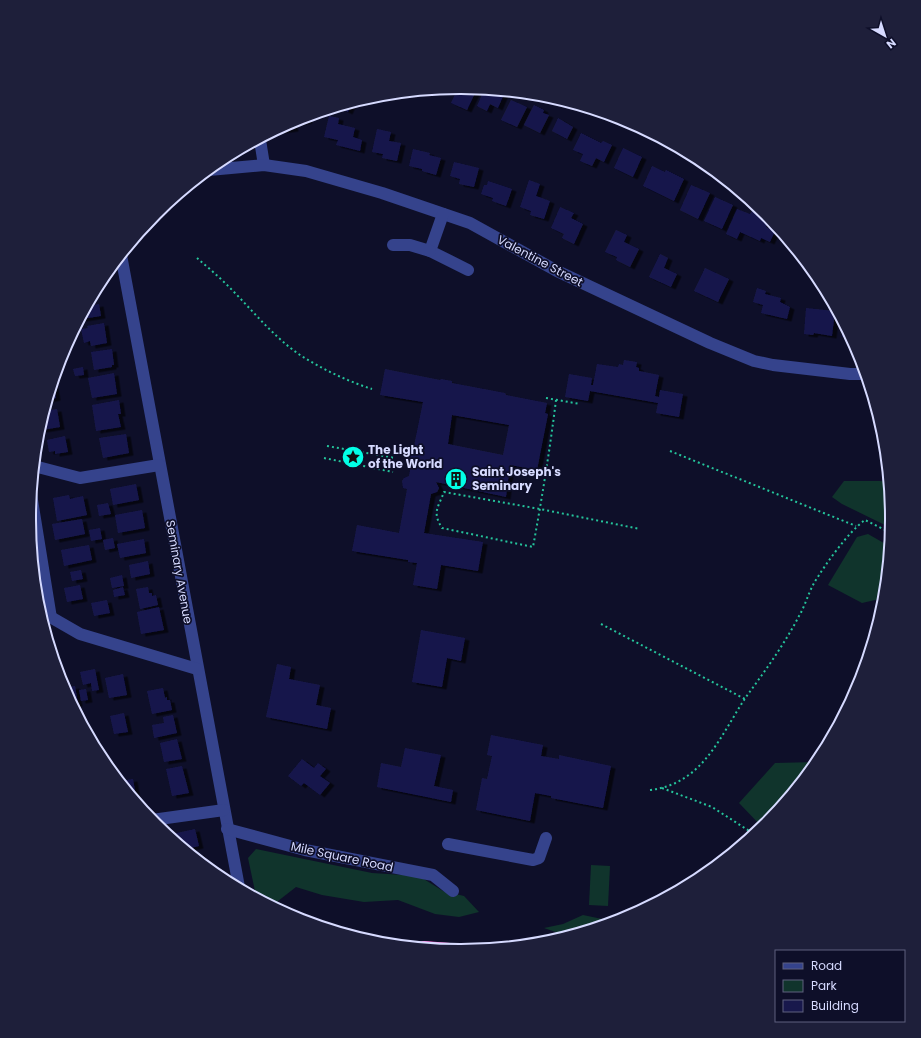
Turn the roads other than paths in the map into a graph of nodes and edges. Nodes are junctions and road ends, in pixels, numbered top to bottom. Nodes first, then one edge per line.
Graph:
1 (261, 144) edge
2 (264, 165) junction
3 (221, 169) edge
4 (443, 214) junction
5 (394, 245) dead end
6 (430, 251) junction
7 (122, 263) edge
8 (468, 270) dead end
9 (859, 374) edge
10 (159, 465) junction
11 (40, 467) edge
12 (36, 520) edge
13 (47, 616) edge
14 (51, 618) junction
15 (197, 669) junction
16 (224, 810) junction
17 (160, 819) edge
18 (227, 829) junction
19 (546, 838) dead end
20 (448, 844) dead end
21 (238, 880) edge
22 (453, 891) dead end

1 - 2 street
2 - 3 street, Valentine Street
2 - 4 street, Valentine Street
4 - 6 street
4 - 9 street, Valentine Street
5 - 6 street
6 - 8 street
7 - 10 street, Seminary Avenue
10 - 11 street
10 - 15 street, Seminary Avenue
12 - 14 street
13 - 14 street
14 - 15 street
15 - 16 street, Seminary Avenue
16 - 17 street
16 - 18 street, Seminary Avenue
18 - 21 street, Seminary Avenue
18 - 22 street, Mile Square Road
19 - 20 street

